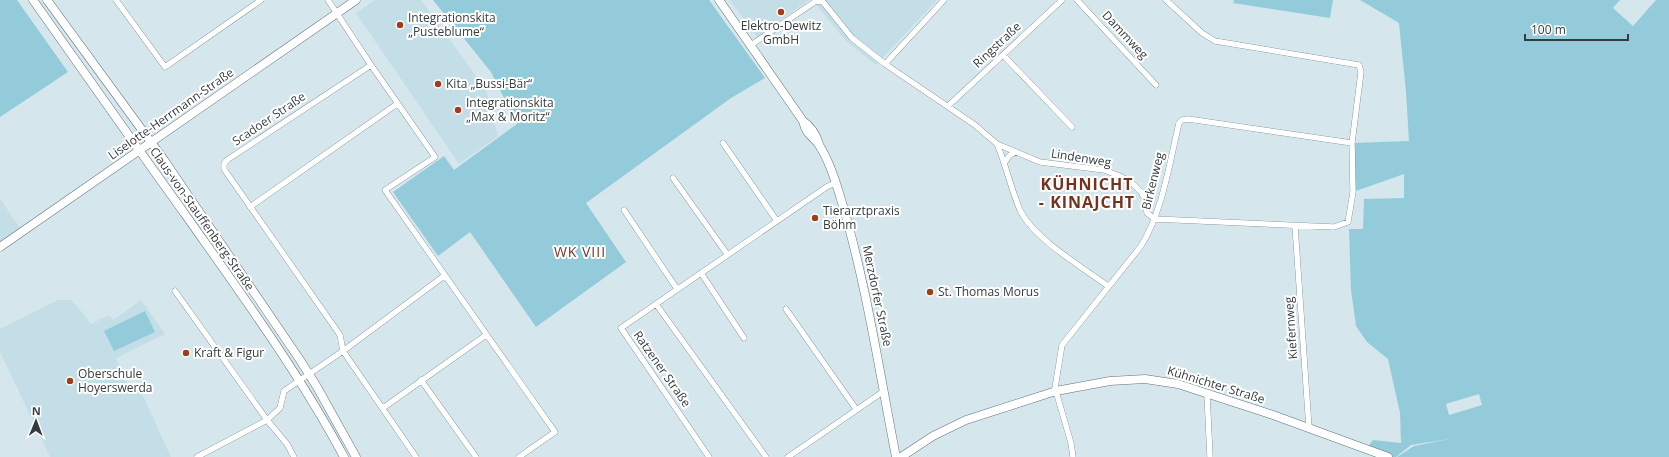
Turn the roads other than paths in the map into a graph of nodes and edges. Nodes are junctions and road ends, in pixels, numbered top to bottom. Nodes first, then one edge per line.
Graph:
1 (33, 0) edge
2 (47, 0) edge
3 (116, 0) edge
4 (261, 0) edge
5 (328, 0) edge
6 (356, 0) edge
7 (719, 0) edge
8 (944, 0) edge
9 (1062, 0) edge
10 (1077, 0) edge
11 (1166, 0) edge
12 (336, 14) junction
13 (751, 45) junction
14 (1003, 55) junction
15 (885, 64) junction
16 (371, 65) junction
17 (1156, 84) dead end
18 (397, 104) junction
19 (948, 106) junction
20 (1072, 127) dead end
21 (151, 142) junction
22 (723, 143) dead end
23 (1352, 143) junction
24 (997, 144) junction
25 (139, 151) junction
26 (1015, 152) junction
27 (1005, 162) junction
28 (673, 178) dead end
29 (836, 182) junction
30 (250, 207) junction
31 (624, 210) dead end
32 (1155, 219) junction
33 (777, 221) junction
34 (1295, 226) junction
35 (0, 247) edge
36 (727, 254) junction
37 (701, 273) junction
38 (444, 276) junction
39 (1108, 286) junction
40 (677, 289) junction
41 (175, 291) dead end
42 (656, 304) junction
43 (786, 309) dead end
44 (486, 335) junction
45 (744, 338) dead end
46 (342, 351) junction
47 (309, 374) junction
48 (299, 380) junction
49 (421, 380) junction
50 (884, 391) junction
51 (1056, 391) junction
52 (1208, 394) junction
53 (382, 408) junction
54 (856, 409) junction
55 (267, 420) junction
56 (1309, 428) junction
57 (197, 457) edge
58 (294, 457) edge
59 (344, 457) edge
60 (356, 457) edge
61 (416, 457) edge
62 (476, 457) edge
63 (519, 457) edge
64 (709, 457) edge
65 (766, 457) edge
66 (788, 457) edge
67 (896, 457) edge
68 (901, 457) edge
69 (1073, 457) edge
70 (1210, 457) edge
71 (1388, 457) edge

1 - 25 street, Claus-von-Stauffenberg-Straße
2 - 21 street, Claus-von-Stauffenberg-Straße
3 - 4 street
5 - 12 street
6 - 12 street, Liselotte-Herrmann-Straße
7 - 13 street, Merzdorfer Straße
8 - 15 street
9 - 14 street, Ringstraße
10 - 17 street, Dammweg
11 - 23 street, Birkenweg
12 - 16 street
12 - 21 street, Liselotte-Herrmann-Straße
13 - 15 street, Lindenweg
13 - 29 street, Merzdorfer Straße
14 - 19 street, Ringstraße
14 - 20 street
15 - 19 street, Lindenweg
16 - 18 street
16 - 30 street, Scadoer Straße
18 - 30 street
18 - 38 street
19 - 24 street, Lindenweg
21 - 25 street, Liselotte-Herrmann-Straße
21 - 47 street, Claus-von-Stauffenberg-Straße
22 - 33 street
23 - 32 street, Birkenweg
23 - 34 street, Birkenweg
24 - 26 street, Lindenweg
24 - 27 street, Lindenweg
25 - 35 street, Liselotte-Herrmann-Straße
25 - 48 street, Claus-von-Stauffenberg-Straße
26 - 27 street
26 - 32 street, Lindenweg
27 - 39 street, Lindenweg
28 - 36 street
29 - 33 street, Ratzener Straße
29 - 50 street, Merzdorfer Straße
30 - 46 street, Scadoer Straße
31 - 40 street
32 - 34 street, Birkenweg
32 - 39 street
33 - 36 street, Ratzener Straße
34 - 56 street, Kiefernweg
36 - 37 street, Ratzener Straße
37 - 40 street, Ratzener Straße
37 - 45 street
38 - 44 street
38 - 46 street
39 - 51 street
40 - 42 street, Ratzener Straße
41 - 55 street
42 - 64 street, Ratzener Straße
42 - 65 street
43 - 54 street
44 - 49 street
44 - 63 street
46 - 47 street
46 - 53 street
47 - 48 street
47 - 60 street, Claus-von-Stauffenberg-Straße
48 - 55 street
48 - 59 street, Claus-von-Stauffenberg-Straße
49 - 53 street
49 - 62 street
50 - 54 street
50 - 67 street, Merzdorfer Straße
51 - 52 street, Kühnichter Straße
51 - 68 street, Kühnichter Straße
51 - 69 street
52 - 56 street, Kühnichter Straße
52 - 70 street
53 - 61 street
54 - 66 street
55 - 57 street
55 - 58 street
56 - 71 street, Kühnichter Straße

